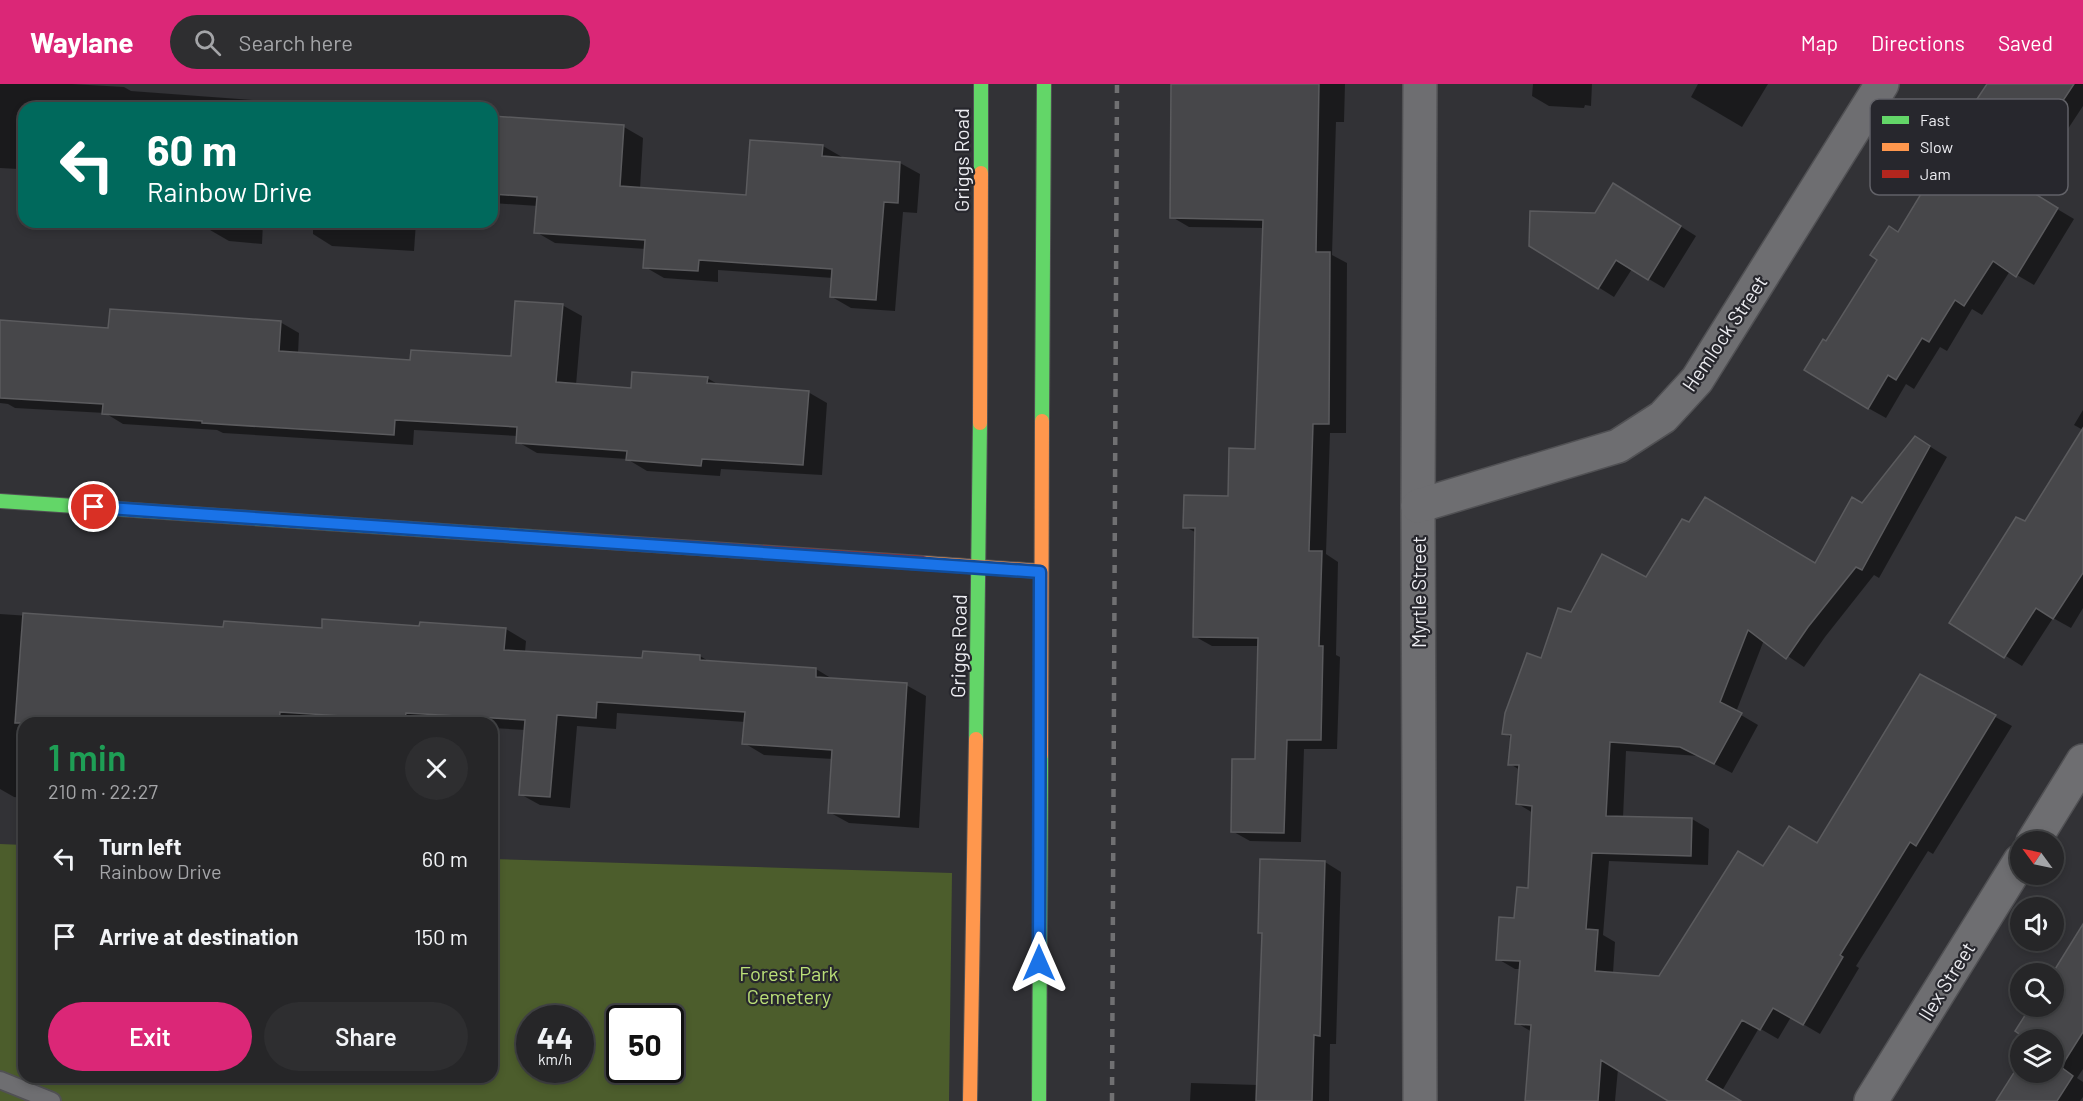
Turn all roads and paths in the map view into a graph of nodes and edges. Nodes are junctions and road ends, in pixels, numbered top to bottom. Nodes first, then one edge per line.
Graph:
1 (981, 84) edge
2 (1044, 84) edge
3 (1420, 84) edge
4 (1882, 84) edge
5 (1873, 99) edge
6 (1870, 103) edge
7 (0, 501) edge
8 (1418, 506) junction
9 (979, 567) junction
10 (1040, 572) junction
11 (2083, 761) edge
12 (2040, 831) edge
13 (2010, 877) edge
14 (0, 1080) edge
15 (52, 1101) edge
16 (970, 1101) edge
17 (1039, 1101) edge
18 (1420, 1101) edge
19 (1871, 1101) edge

1 - 9 main road, Griggs Road
2 - 10 main road
3 - 8 street, Myrtle Street
4 - 5 street, Hemlock Street
6 - 8 street, Hemlock Street
7 - 9 main road
8 - 18 street, Myrtle Street
9 - 10 main road
9 - 16 main road, Griggs Road
10 - 17 main road
11 - 12 street
13 - 19 street, Ilex Street
14 - 15 lane

